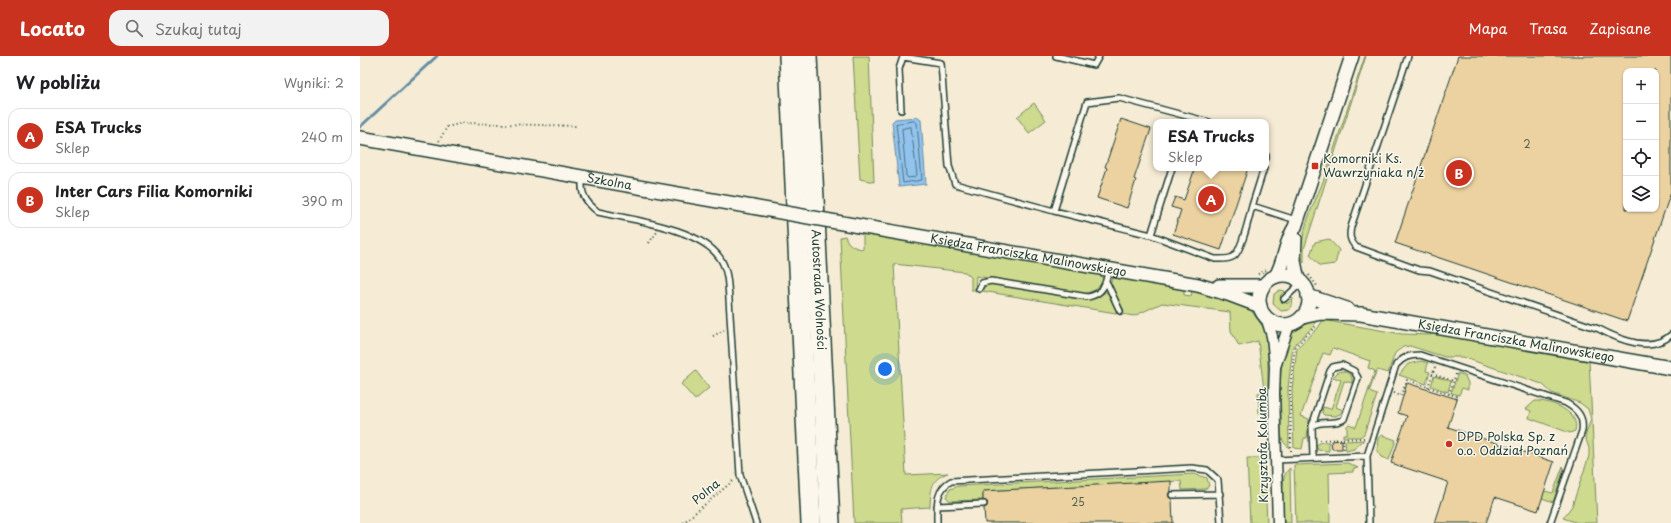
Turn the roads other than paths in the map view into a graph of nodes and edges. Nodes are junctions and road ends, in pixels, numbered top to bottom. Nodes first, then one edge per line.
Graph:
1 (789, 56) edge
2 (807, 56) edge
3 (1056, 56) edge
4 (1099, 56) edge
5 (1352, 56) edge
6 (1408, 56) edge
7 (901, 110) dead end
8 (1188, 119) edge
9 (360, 138) edge
10 (1171, 171) edge
11 (1263, 171) edge
12 (583, 178) junction
13 (1252, 206) junction
14 (1054, 211) junction
15 (1296, 224) junction
16 (859, 226) joint
17 (1150, 235) junction
18 (1109, 270) junction
19 (1276, 276) junction
20 (1300, 281) junction
21 (1106, 283) junction
22 (1198, 285) junction
23 (1263, 286) junction
24 (978, 289) dead end
25 (1308, 296) junction
26 (1284, 299) dead end
27 (1120, 311) dead end
28 (1263, 312) junction
29 (1361, 314) junction
30 (1302, 317) junction
31 (1289, 325) junction
32 (1671, 335) edge
33 (1275, 367) junction
34 (1671, 368) edge
35 (1312, 426) junction
36 (1367, 456) junction
37 (1313, 458) junction
38 (1276, 460) junction
39 (1220, 494) junction
40 (1172, 495) dead end
41 (984, 504) dead end
42 (937, 506) junction
43 (756, 523) edge
44 (811, 523) edge
45 (830, 523) edge
46 (937, 523) edge
47 (1222, 523) edge
48 (1278, 523) edge
49 (1369, 523) edge
50 (1550, 523) edge

1 - 44 highway, Autostrada Wolności
2 - 45 highway, Autostrada Wolności
3 - 4 lane
5 - 15 street
6 - 32 lane
7 - 14 lane
8 - 14 lane
9 - 12 street, Szkolna
10 - 17 lane
11 - 13 lane
12 - 16 street, Szkolna, bridge
12 - 43 lane
13 - 15 lane
13 - 17 lane
14 - 17 lane
15 - 19 street
15 - 20 street
16 - 18 street, Księdza Franciszka Malinowskiego
18 - 21 lane
18 - 22 street, Księdza Franciszka Malinowskiego
19 - 20 street
19 - 23 street
20 - 25 street
20 - 26 lane
21 - 24 lane
21 - 27 lane
22 - 23 street, Księdza Franciszka Malinowskiego
22 - 28 street, Księdza Franciszka Malinowskiego
23 - 28 street
25 - 29 street, Księdza Franciszka Malinowskiego
25 - 30 street
28 - 31 street
28 - 33 street, Krzysztofa Kolumba
29 - 30 street, Księdza Franciszka Malinowskiego
29 - 34 street, Księdza Franciszka Malinowskiego
30 - 31 street
31 - 33 street, Krzysztofa Kolumba
33 - 38 street, Krzysztofa Kolumba
35 - 35 lane
35 - 37 lane
36 - 37 lane
36 - 49 lane
36 - 50 lane
37 - 38 lane
38 - 48 street, Krzysztofa Kolumba
39 - 40 lane
39 - 42 lane
39 - 47 lane
41 - 42 lane
42 - 46 lane

